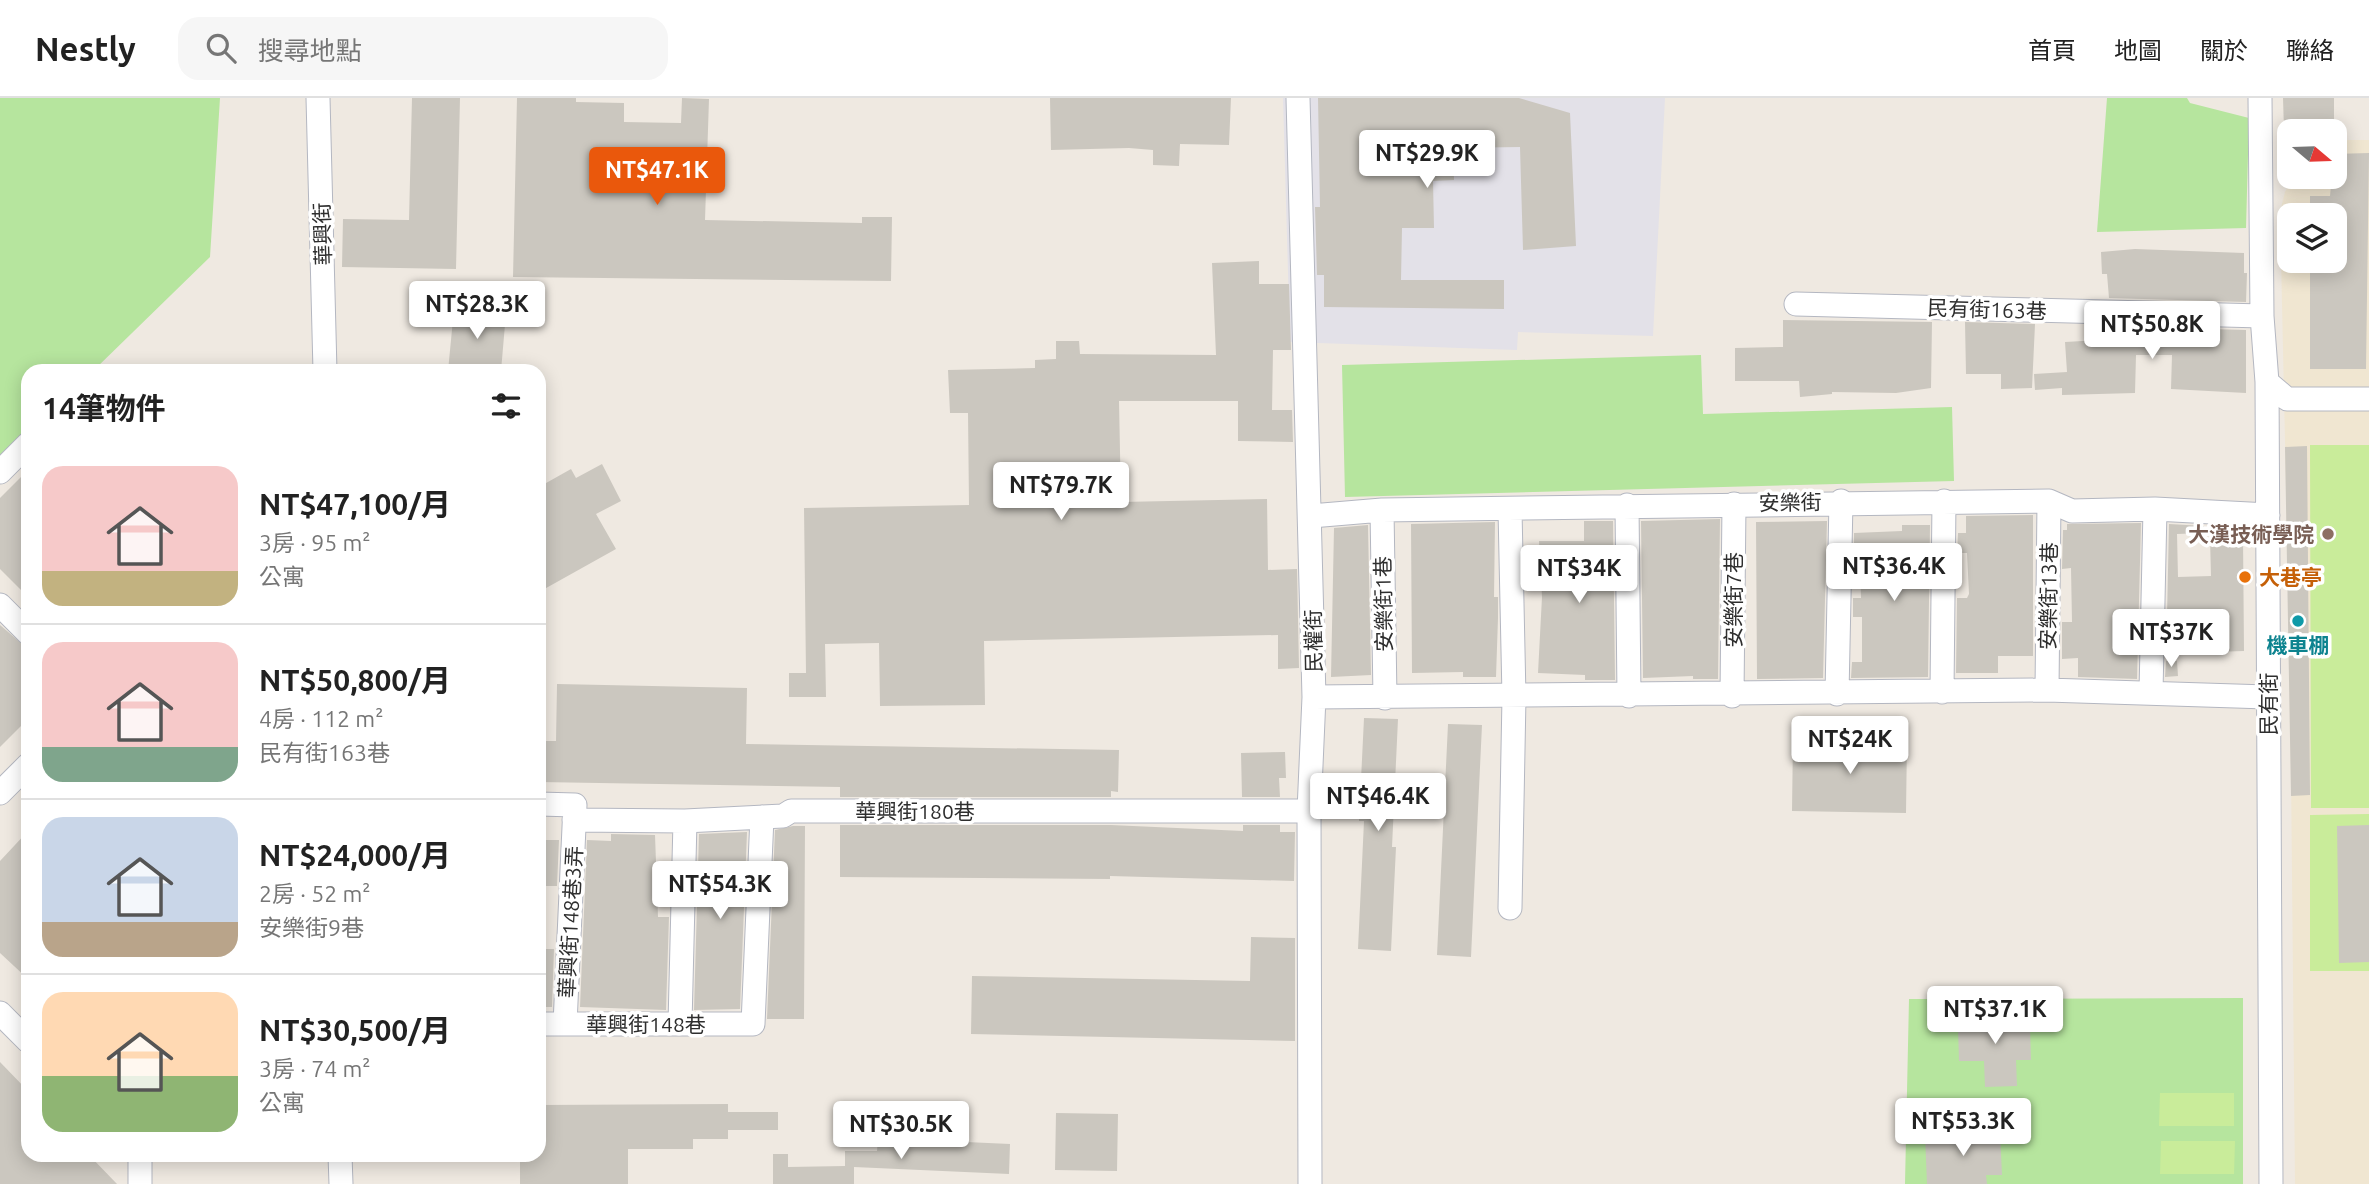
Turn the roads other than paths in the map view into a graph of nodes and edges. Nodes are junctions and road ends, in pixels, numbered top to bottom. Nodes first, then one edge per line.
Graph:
1 (318, 98) edge
2 (1298, 98) edge
3 (2260, 98) edge
4 (1796, 304) dead end
5 (2262, 316) junction
6 (326, 364) edge
7 (2267, 382) junction
8 (2369, 399) edge
9 (21, 457) edge
10 (0, 472) edge
11 (1841, 501) junction
12 (1944, 501) junction
13 (2049, 501) junction
14 (1734, 504) junction
15 (1627, 505) junction
16 (2155, 509) junction
17 (1382, 510) junction
18 (1510, 510) junction
19 (2268, 515) junction
20 (1311, 516) junction
21 (0, 605) edge
22 (21, 626) edge
23 (2047, 690) junction
24 (1942, 692) junction
25 (2151, 692) junction
26 (1837, 694) junction
27 (1732, 695) junction
28 (1629, 696) junction
29 (1314, 697) junction
30 (1514, 697) junction
31 (2267, 697) junction
32 (1385, 698) junction
33 (21, 772) edge
34 (0, 793) edge
35 (546, 804) edge
36 (1309, 811) junction
37 (762, 817) junction
38 (574, 820) junction
39 (685, 821) junction
40 (1510, 908) dead end
41 (0, 1013) edge
42 (546, 1024) edge
43 (565, 1024) junction
44 (680, 1024) junction
45 (21, 1034) edge
46 (141, 1162) edge
47 (341, 1162) edge
48 (140, 1184) edge
49 (341, 1184) edge
50 (1310, 1184) edge
51 (2271, 1184) edge

1 - 6 street, 華興街
2 - 20 street, 民權街
3 - 5 street, 民有街
4 - 5 street, 民有街163巷
5 - 7 street, 民有街
7 - 8 street
7 - 19 street, 民有街
9 - 10 street
11 - 12 street, 安樂街
11 - 14 street, 安樂街
11 - 26 street
12 - 13 street, 安樂街
12 - 24 street
13 - 16 street, 安樂街
13 - 23 street, 安樂街13巷
14 - 15 street, 安樂街
14 - 27 street, 安樂街7巷
15 - 18 street, 安樂街
15 - 28 street
16 - 19 street, 安樂街
16 - 25 street
17 - 18 street, 安樂街
17 - 20 street, 安樂街
17 - 32 street, 安樂街1巷
18 - 30 street
19 - 31 street, 民有街
20 - 29 street, 民權街
21 - 22 street
23 - 24 street
23 - 25 street
24 - 26 street
25 - 31 street
26 - 27 street
27 - 28 street
28 - 30 street
29 - 32 street
29 - 36 street, 民權街
30 - 32 street
30 - 40 street
31 - 51 street, 民有街
33 - 34 street
35 - 38 street
36 - 37 street, 華興街180巷
36 - 50 street, 民權街
37 - 39 street, 華興街180巷
37 - 44 street, 華興街148巷
38 - 39 street, 華興街180巷
38 - 43 street, 華興街148巷3弄
39 - 44 street
41 - 45 street
42 - 43 street, 華興街148巷
43 - 44 street, 華興街148巷
46 - 48 street
47 - 49 street

